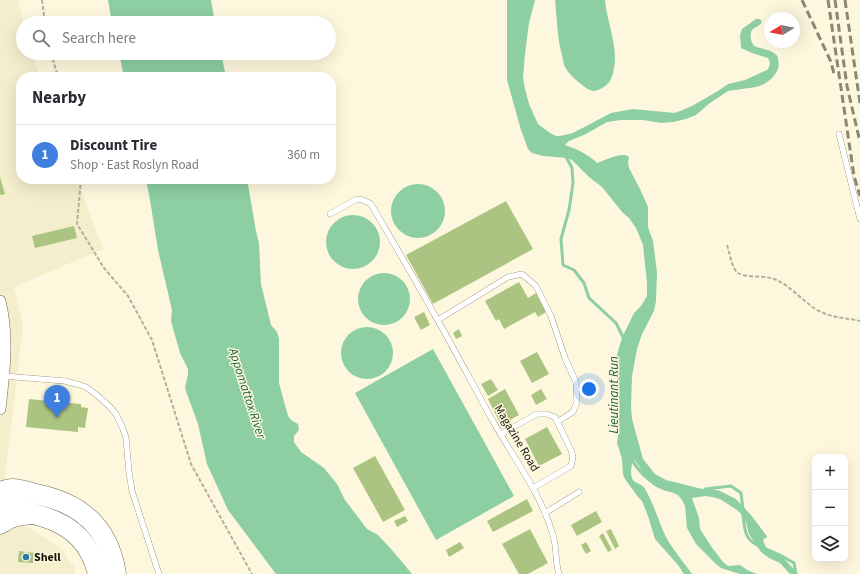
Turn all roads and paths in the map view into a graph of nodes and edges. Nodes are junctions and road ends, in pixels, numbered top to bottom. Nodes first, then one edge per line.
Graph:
1 (42, 0) edge
2 (44, 16) edge
3 (53, 60) edge
4 (57, 72) edge
5 (838, 134) dead end
6 (81, 184) edge
7 (330, 214) dead end
8 (860, 219) edge
9 (727, 245) dead end
10 (0, 301) edge
11 (438, 320) junction
12 (860, 321) edge
13 (3, 376) junction
14 (0, 409) edge
15 (557, 422) junction
16 (501, 434) junction
17 (533, 488) junction
18 (0, 492) edge
19 (579, 492) dead end
20 (0, 504) edge
21 (545, 512) junction
22 (36, 514) junction
23 (0, 524) edge
24 (98, 574) edge
25 (116, 574) edge
26 (159, 574) edge
27 (252, 574) edge
28 (559, 574) edge

1 - 2 path
3 - 4 path
5 - 8 lane
6 - 27 path
7 - 11 lane, Magazine Road
9 - 12 path
10 - 13 street
11 - 15 lane
11 - 16 lane, Magazine Road
13 - 14 street
13 - 26 lane
15 - 16 lane
15 - 17 lane
16 - 17 lane, Magazine Road
17 - 21 lane, Magazine Road
18 - 25 highway
19 - 21 lane
20 - 22 highway
21 - 28 lane, Magazine Road
22 - 23 highway
22 - 24 highway

